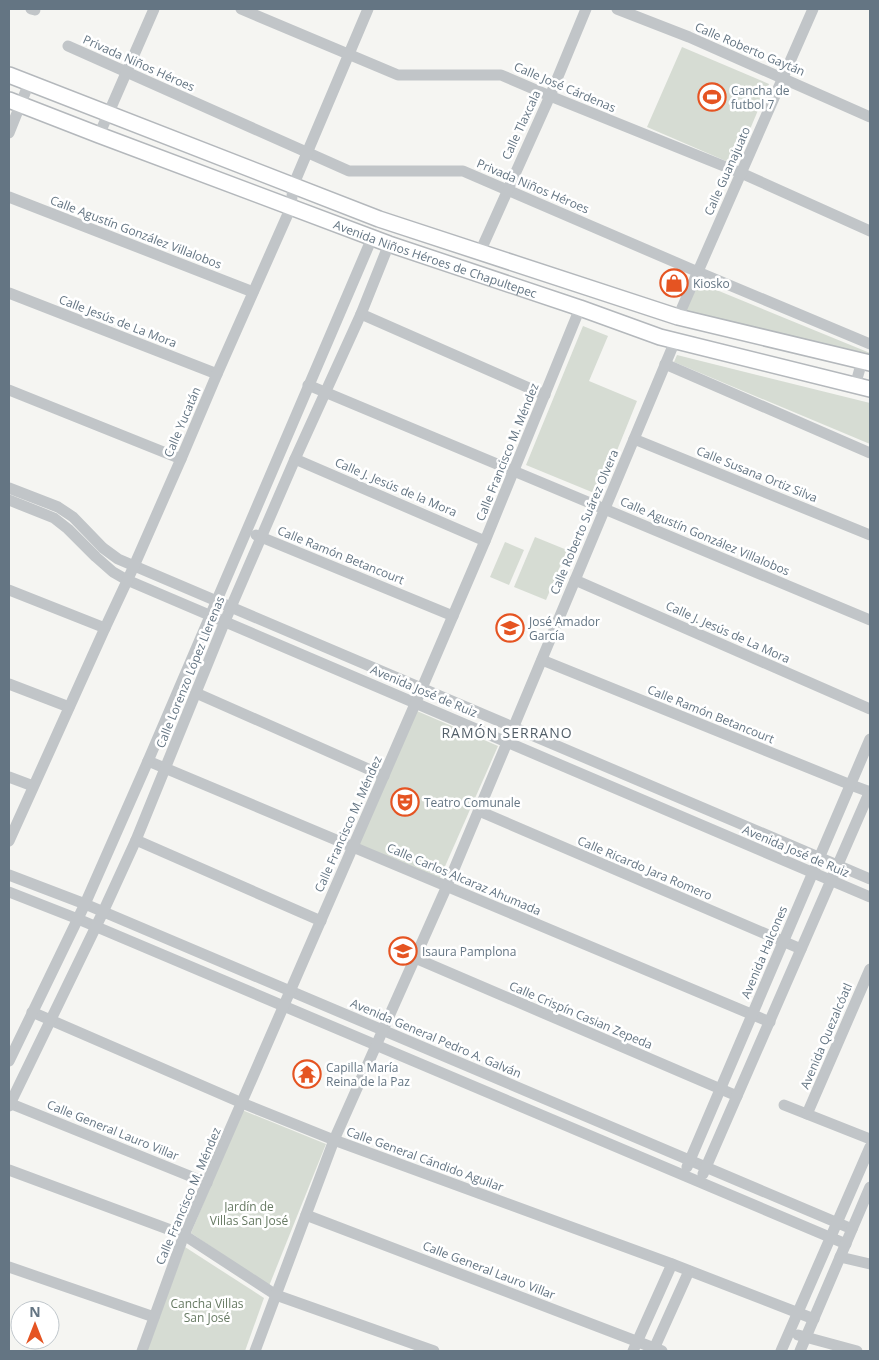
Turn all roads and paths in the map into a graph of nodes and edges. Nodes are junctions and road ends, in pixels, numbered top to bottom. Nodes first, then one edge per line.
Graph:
1 (154, 9) edge
2 (241, 9) edge
3 (368, 9) edge
4 (586, 9) edge
5 (617, 9) edge
6 (813, 9) edge
7 (68, 46) dead end
8 (349, 54) junction
9 (126, 72) junction
10 (9, 75) edge
11 (783, 78) junction
12 (29, 84) junction
13 (550, 96) junction
14 (14, 102) edge
15 (108, 114) junction
16 (870, 117) edge
17 (9, 133) edge
18 (99, 135) junction
19 (307, 153) junction
20 (741, 173) junction
21 (293, 186) junction
22 (507, 190) junction
23 (9, 197) edge
24 (291, 207) junction
25 (870, 231) edge
26 (372, 238) junction
27 (389, 244) junction
28 (480, 252) junction
29 (698, 272) junction
30 (253, 292) junction
31 (9, 293) edge
32 (580, 308) junction
33 (361, 314) junction
34 (678, 317) junction
35 (675, 341) junction
36 (870, 344) edge
37 (866, 362) edge
38 (665, 364) junction
39 (216, 374) junction
40 (308, 385) junction
41 (863, 388) edge
42 (9, 390) edge
43 (326, 392) junction
44 (545, 395) junction
45 (634, 438) junction
46 (870, 452) edge
47 (181, 459) junction
48 (295, 459) junction
49 (513, 471) junction
50 (9, 488) edge
51 (9, 500) edge
52 (605, 509) junction
53 (245, 531) junction
54 (870, 535) edge
55 (262, 537) junction
56 (485, 541) junction
57 (134, 566) junction
58 (127, 580) junction
59 (575, 580) junction
60 (9, 590) edge
61 (216, 601) junction
62 (231, 607) junction
63 (210, 615) junction
64 (453, 616) junction
65 (870, 620) edge
66 (224, 621) junction
67 (105, 628) junction
68 (542, 660) junction
69 (9, 684) edge
70 (422, 688) junction
71 (196, 693) junction
72 (416, 703) junction
73 (69, 707) junction
74 (870, 709) edge
75 (514, 727) junction
76 (870, 739) edge
77 (507, 742) junction
78 (148, 761) junction
79 (166, 768) junction
80 (384, 776) junction
81 (9, 777) edge
82 (851, 785) junction
83 (34, 786) junction
84 (870, 792) edge
85 (478, 812) junction
86 (136, 840) junction
87 (9, 841) edge
88 (353, 847) junction
89 (820, 857) junction
90 (838, 865) junction
91 (813, 873) junction
92 (9, 875) edge
93 (870, 879) edge
94 (831, 880) junction
95 (447, 886) junction
96 (9, 892) edge
97 (870, 897) edge
98 (85, 904) junction
99 (103, 912) junction
100 (78, 918) junction
101 (321, 921) junction
102 (96, 926) junction
103 (783, 942) junction
104 (801, 949) junction
105 (415, 958) junction
106 (870, 968) edge
107 (290, 991) junction
108 (284, 1006) junction
109 (32, 1012) junction
110 (752, 1014) junction
111 (50, 1021) junction
112 (770, 1022) junction
113 (383, 1031) junction
114 (376, 1045) junction
115 (9, 1061) edge
116 (720, 1089) junction
117 (737, 1096) junction
118 (242, 1103) junction
119 (9, 1104) edge
120 (784, 1105) dead end
121 (807, 1114) junction
122 (870, 1139) edge
123 (334, 1140) junction
124 (870, 1147) edge
125 (690, 1160) junction
126 (706, 1167) junction
127 (9, 1170) edge
128 (859, 1173) junction
129 (683, 1176) junction
130 (870, 1176) edge
131 (207, 1183) junction
132 (700, 1183) junction
133 (870, 1187) edge
134 (306, 1214) junction
135 (837, 1223) junction
136 (852, 1229) junction
137 (184, 1235) junction
138 (830, 1238) junction
139 (846, 1244) junction
140 (840, 1257) junction
141 (672, 1264) junction
142 (870, 1264) edge
143 (9, 1267) edge
144 (689, 1271) junction
145 (276, 1295) junction
146 (798, 1312) junction
147 (154, 1317) junction
148 (814, 1319) junction
149 (790, 1332) junction
150 (806, 1337) junction
151 (635, 1346) edge
152 (657, 1350) edge
153 (142, 1351) edge
154 (255, 1351) edge
155 (434, 1351) edge
156 (781, 1351) edge
157 (800, 1351) edge
158 (857, 1351) edge

1 - 9 street
2 - 8 street, Calle José Cárdenas
3 - 8 street, Calle Yucatán
4 - 13 street, Calle Tlaxcala
5 - 11 street, Calle Roberto Gaytán
6 - 11 street, Calle Guanajuato
7 - 9 street, Privada Niños Héroes
8 - 13 street, Calle José Cárdenas
8 - 19 street, Calle Yucatán
9 - 15 street
9 - 19 street, Privada Niños Héroes
10 - 12 main road, Avenida Niños Héroes de Chapultepec
11 - 16 street, Calle Roberto Gaytán
11 - 20 street, Calle Guanajuato
12 - 14 street
12 - 15 main road, Avenida Niños Héroes de Chapultepec
13 - 20 street, Calle José Cárdenas
13 - 22 street, Calle Tlaxcala
14 - 17 street
14 - 18 main road, Avenida Niños Héroes de Chapultepec
15 - 18 street
15 - 21 main road, Avenida Niños Héroes de Chapultepec
18 - 24 main road, Avenida Niños Héroes de Chapultepec
19 - 21 street, Calle Yucatán
19 - 22 street, Privada Niños Héroes
20 - 25 street, Calle José Cárdenas
20 - 29 street, Calle Guanajuato
21 - 24 street, Calle Yucatán
21 - 28 main road, Avenida Niños Héroes de Chapultepec
22 - 28 street, Calle Tlaxcala
22 - 29 street, Privada Niños Héroes
23 - 30 street, Calle Agustín González Villalobos
24 - 26 main road, Avenida Niños Héroes de Chapultepec
24 - 30 street, Calle Yucatán
26 - 27 main road, Avenida Niños Héroes de Chapultepec
26 - 40 street, Calle Lorenzo López Llerenas
27 - 32 main road, Avenida Niños Héroes de Chapultepec
27 - 33 street, Calle Lorenzo López Llerenas
28 - 34 main road, Avenida Niños Héroes de Chapultepec
29 - 34 street, Calle Guanajuato
29 - 36 street, Privada Niños Héroes
30 - 39 street, Calle Yucatán
31 - 39 street, Calle Jesús de La Mora
32 - 35 main road, Avenida Niños Héroes de Chapultepec
32 - 44 street, Calle Francisco M. Méndez
33 - 43 street, Calle Lorenzo López Llerenas
33 - 44 street
34 - 37 main road, Avenida Niños Héroes de Chapultepec
35 - 38 street, Calle Roberto Suárez Olvera
35 - 41 main road, Avenida Niños Héroes de Chapultepec
37 - 41 street
38 - 45 street, Calle Roberto Suárez Olvera
38 - 46 street
39 - 47 street, Calle Yucatán
40 - 43 street, Calle Agustín González Villalobos
40 - 53 street, Calle Lorenzo López Llerenas
42 - 47 street
43 - 48 street, Calle Lorenzo López Llerenas
43 - 49 street, Calle Agustín González Villalobos
44 - 49 street, Calle Francisco M. Méndez
45 - 52 street, Calle Roberto Suárez Olvera
45 - 54 street, Calle Susana Ortiz Silva
47 - 57 street, Calle Yucatán
48 - 55 street, Calle Lorenzo López Llerenas
48 - 56 street, Calle J. Jesús de la Mora
49 - 52 street, Calle Agustín González Villalobos
49 - 56 street, Calle Francisco M. Méndez
50 - 57 street, Avenida José de Ruiz
51 - 58 street, Avenida José de Ruiz
52 - 59 street, Calle Roberto Suárez Olvera
52 - 65 street, Calle Agustín González Villalobos
53 - 55 street, Calle Ramón Betancourt
53 - 61 street, Calle Lorenzo López Llerenas
55 - 62 street, Calle Lorenzo López Llerenas
55 - 64 street, Calle Ramón Betancourt
56 - 64 street, Calle Francisco M. Méndez
57 - 58 street, Calle Yucatán
57 - 61 street, Avenida José de Ruiz
58 - 63 street, Avenida José de Ruiz
58 - 67 street, Calle Yucatán
59 - 68 street, Calle Roberto Suárez Olvera
59 - 74 street, Calle J. Jesús de La Mora
60 - 67 street
61 - 62 street, Avenida José de Ruiz
61 - 63 street, Calle Lorenzo López Llerenas
62 - 66 street, Calle Lorenzo López Llerenas
62 - 70 street, Avenida José de Ruiz
63 - 66 street, Avenida José de Ruiz
63 - 78 street, Calle Lorenzo López Llerenas
64 - 70 street, Calle Francisco M. Méndez
66 - 71 street, Calle Lorenzo López Llerenas
66 - 72 street, Avenida José de Ruiz
67 - 73 street, Calle Yucatán
68 - 75 street, Calle Roberto Suárez Olvera
68 - 82 street, Calle Ramón Betancourt
69 - 73 street
70 - 72 street, Calle Francisco M. Méndez
70 - 75 street, Avenida José de Ruiz
71 - 79 street, Calle Lorenzo López Llerenas
71 - 80 street
72 - 77 street, Avenida José de Ruiz
72 - 80 street, Calle Francisco M. Méndez
73 - 83 street, Calle Yucatán
75 - 77 street, Calle Roberto Suárez Olvera
75 - 89 street, Avenida José de Ruiz
76 - 82 street, Avenida Halcones
77 - 85 street, Calle Roberto Suárez Olvera
77 - 91 street, Avenida José de Ruiz
78 - 79 street, Calle Carlos Alcaraz Ahumada
78 - 98 street, Calle Lorenzo López Llerenas
79 - 86 street, Calle Lorenzo López Llerenas
79 - 88 street, Calle Carlos Alcaraz Ahumada
80 - 88 street, Calle Francisco M. Méndez
81 - 83 street
82 - 84 street, Calle Ramón Betancourt
82 - 89 street, Avenida Halcones
83 - 87 street, Calle Yucatán
84 - 90 street
85 - 95 street, Calle Roberto Suárez Olvera
85 - 103 street, Calle Ricardo Jara Romero
86 - 99 street, Calle Lorenzo López Llerenas
86 - 101 street
88 - 95 street, Calle Carlos Alcaraz Ahumada
88 - 101 street, Calle Francisco M. Méndez
89 - 90 street, Avenida José de Ruiz
89 - 91 street, Avenida Halcones
90 - 93 street, Avenida José de Ruiz
90 - 94 street
91 - 94 street, Avenida José de Ruiz
91 - 103 street, Avenida Halcones
92 - 98 street, Avenida General Pedro A. Galván
94 - 97 street, Avenida José de Ruiz
94 - 104 street
95 - 105 street, Calle Roberto Suárez Olvera
95 - 110 street, Calle Carlos Alcaraz Ahumada
96 - 100 street
98 - 99 street, Avenida General Pedro A. Galván
98 - 100 street, Calle Lorenzo López Llerenas
99 - 102 street, Calle Lorenzo López Llerenas
99 - 107 street, Avenida General Pedro A. Galván
100 - 102 street
100 - 109 street, Calle Lorenzo López Llerenas
101 - 107 street, Calle Francisco M. Méndez
102 - 108 street
102 - 111 street, Calle Lorenzo López Llerenas
103 - 104 street, Calle Ricardo Jara Romero
103 - 110 street, Avenida Halcones
104 - 112 street
105 - 113 street, Calle Roberto Suárez Olvera
105 - 116 street, Calle Crispín Casian Zepeda
106 - 121 street, Avenida Quezalcóatl
107 - 108 street, Calle Francisco M. Méndez
107 - 113 street, Avenida General Pedro A. Galván
108 - 114 street
108 - 118 street, Calle Francisco M. Méndez
109 - 111 street, Calle General Cándido Aguilar
109 - 115 street, Calle Lorenzo López Llerenas
110 - 112 street, Calle Carlos Alcaraz Ahumada
110 - 116 street, Avenida Halcones
111 - 118 street, Calle General Cándido Aguilar
111 - 119 street, Calle Lorenzo López Llerenas
112 - 117 street
113 - 114 street, Calle Roberto Suárez Olvera
113 - 125 street, Avenida General Pedro A. Galván
114 - 123 street, Calle Roberto Suárez Olvera
114 - 129 street
116 - 117 street, Calle Crispín Casian Zepeda
116 - 125 street, Avenida Halcones
117 - 126 street
118 - 123 street, Calle General Cándido Aguilar
118 - 131 street, Calle Francisco M. Méndez
119 - 131 street, Calle General Lauro Villar
120 - 121 street
121 - 122 street
123 - 134 street, Calle Roberto Suárez Olvera
123 - 141 street, Calle General Cándido Aguilar
124 - 128 street
125 - 126 street, Avenida General Pedro A. Galván
125 - 129 street, Avenida Halcones
126 - 132 street
126 - 135 street, Avenida General Pedro A. Galván
127 - 137 street
128 - 130 street
128 - 135 street
129 - 132 street
131 - 137 street, Calle Francisco M. Méndez
132 - 138 street
133 - 136 street
134 - 145 street, Calle Roberto Suárez Olvera
134 - 151 street, Calle General Lauro Villar
135 - 136 street, Avenida General Pedro A. Galván
135 - 138 street
136 - 139 street
137 - 145 street
137 - 147 street, Calle Francisco M. Méndez
138 - 139 street
138 - 146 street
139 - 140 street
140 - 142 street
140 - 148 street
141 - 144 street, Calle General Cándido Aguilar
141 - 151 street
143 - 147 street
144 - 146 street, Calle General Cándido Aguilar
144 - 152 street
145 - 154 street, Calle Roberto Suárez Olvera
145 - 155 street
146 - 148 street, Calle General Cándido Aguilar
146 - 149 street
147 - 153 street, Calle Francisco M. Méndez
148 - 150 street
149 - 150 street
149 - 156 street
150 - 157 street
150 - 158 street
151 - 152 street, Calle General Lauro Villar

